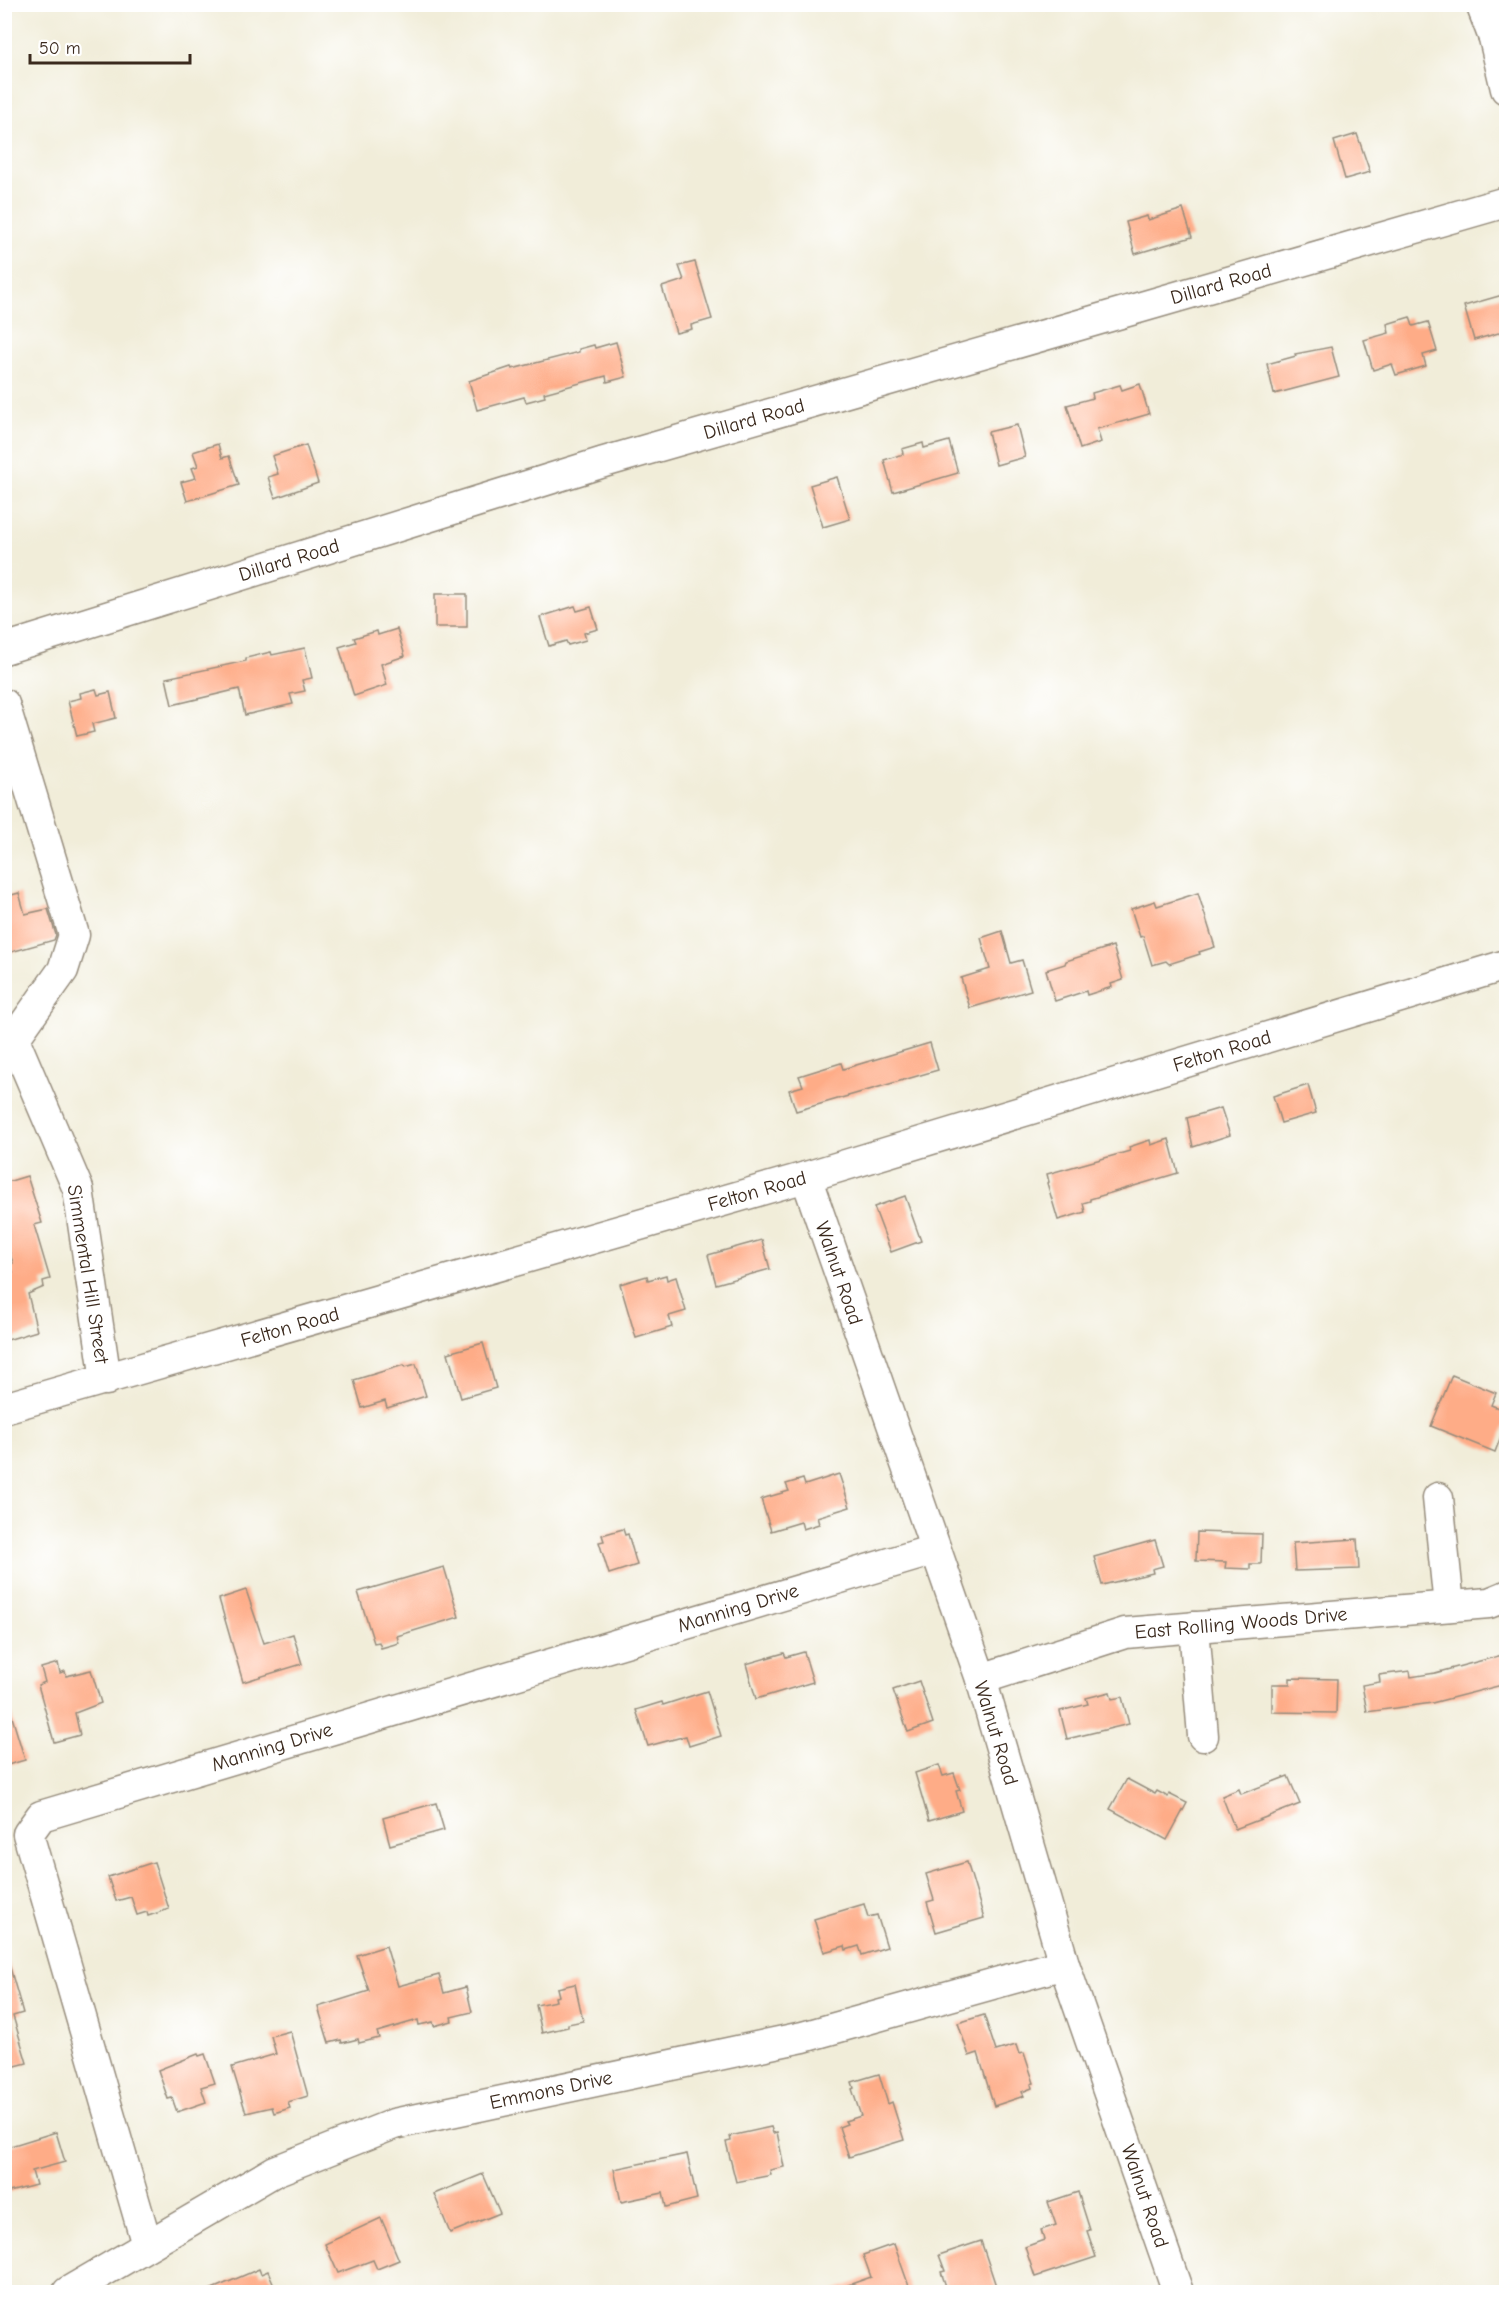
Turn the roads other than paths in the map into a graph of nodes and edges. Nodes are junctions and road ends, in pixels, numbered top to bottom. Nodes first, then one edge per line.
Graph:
1 (1481, 4) edge
2 (1506, 89) edge
3 (1506, 202) edge
4 (4, 649) edge
5 (4, 704) edge
6 (1506, 964) edge
7 (9, 1038) edge
8 (806, 1177) junction
9 (105, 1380) junction
10 (4, 1408) edge
11 (1438, 1498) dead end
12 (934, 1550) junction
13 (1506, 1596) edge
14 (1449, 1606) junction
15 (1194, 1627) junction
16 (981, 1679) junction
17 (1203, 1736) dead end
18 (1064, 1964) junction
19 (147, 2245) junction
20 (68, 2292) edge
21 (1178, 2292) edge

1 - 2 street
3 - 4 street, Dillard Road
5 - 7 street, Simmental Hill Street
6 - 8 street, Felton Road
7 - 9 street, Simmental Hill Street
8 - 9 street, Felton Road
8 - 12 street, Walnut Road
9 - 10 street, Felton Road
11 - 14 street
12 - 16 street, Walnut Road
12 - 19 street, Manning Drive
13 - 14 street, East Rolling Woods Drive
14 - 15 street, East Rolling Woods Drive
15 - 16 street, East Rolling Woods Drive
15 - 17 street
16 - 18 street, Walnut Road
18 - 19 street, Emmons Drive
18 - 21 street, Walnut Road
19 - 20 street, Emmons Drive

